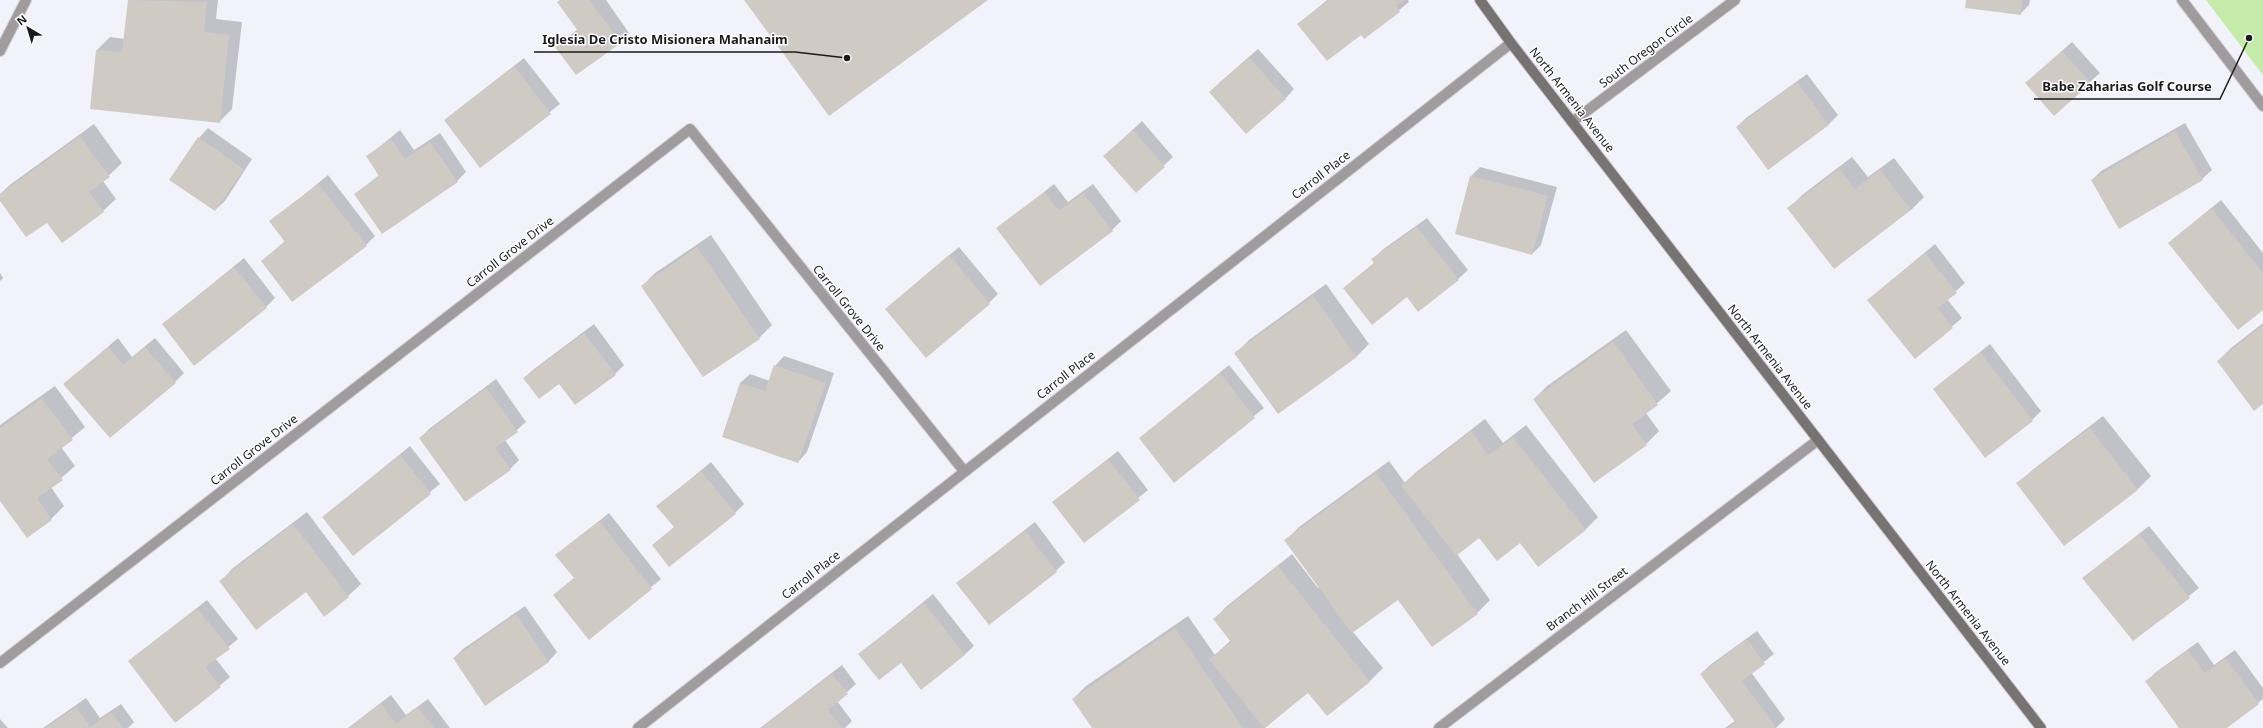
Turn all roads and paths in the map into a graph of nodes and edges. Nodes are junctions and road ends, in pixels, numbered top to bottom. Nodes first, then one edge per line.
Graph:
1 (26, 0) edge
2 (1480, 0) edge
3 (1735, 0) edge
4 (2182, 0) edge
5 (1511, 43) junction
6 (0, 51) edge
7 (2263, 106) edge
8 (1572, 122) junction
9 (1818, 440) junction
10 (964, 471) junction
11 (0, 663) edge
12 (638, 728) edge
13 (1439, 728) edge
14 (2041, 728) edge

1 - 6 street
2 - 5 main road, North Armenia Avenue
3 - 8 street, South Oregon Circle
4 - 7 street
5 - 8 main road, North Armenia Avenue
5 - 10 street, Carroll Place
8 - 9 main road, North Armenia Avenue
9 - 13 street, Branch Hill Street
9 - 14 main road, North Armenia Avenue
10 - 11 street, Carroll Grove Drive
10 - 12 street, Carroll Place

